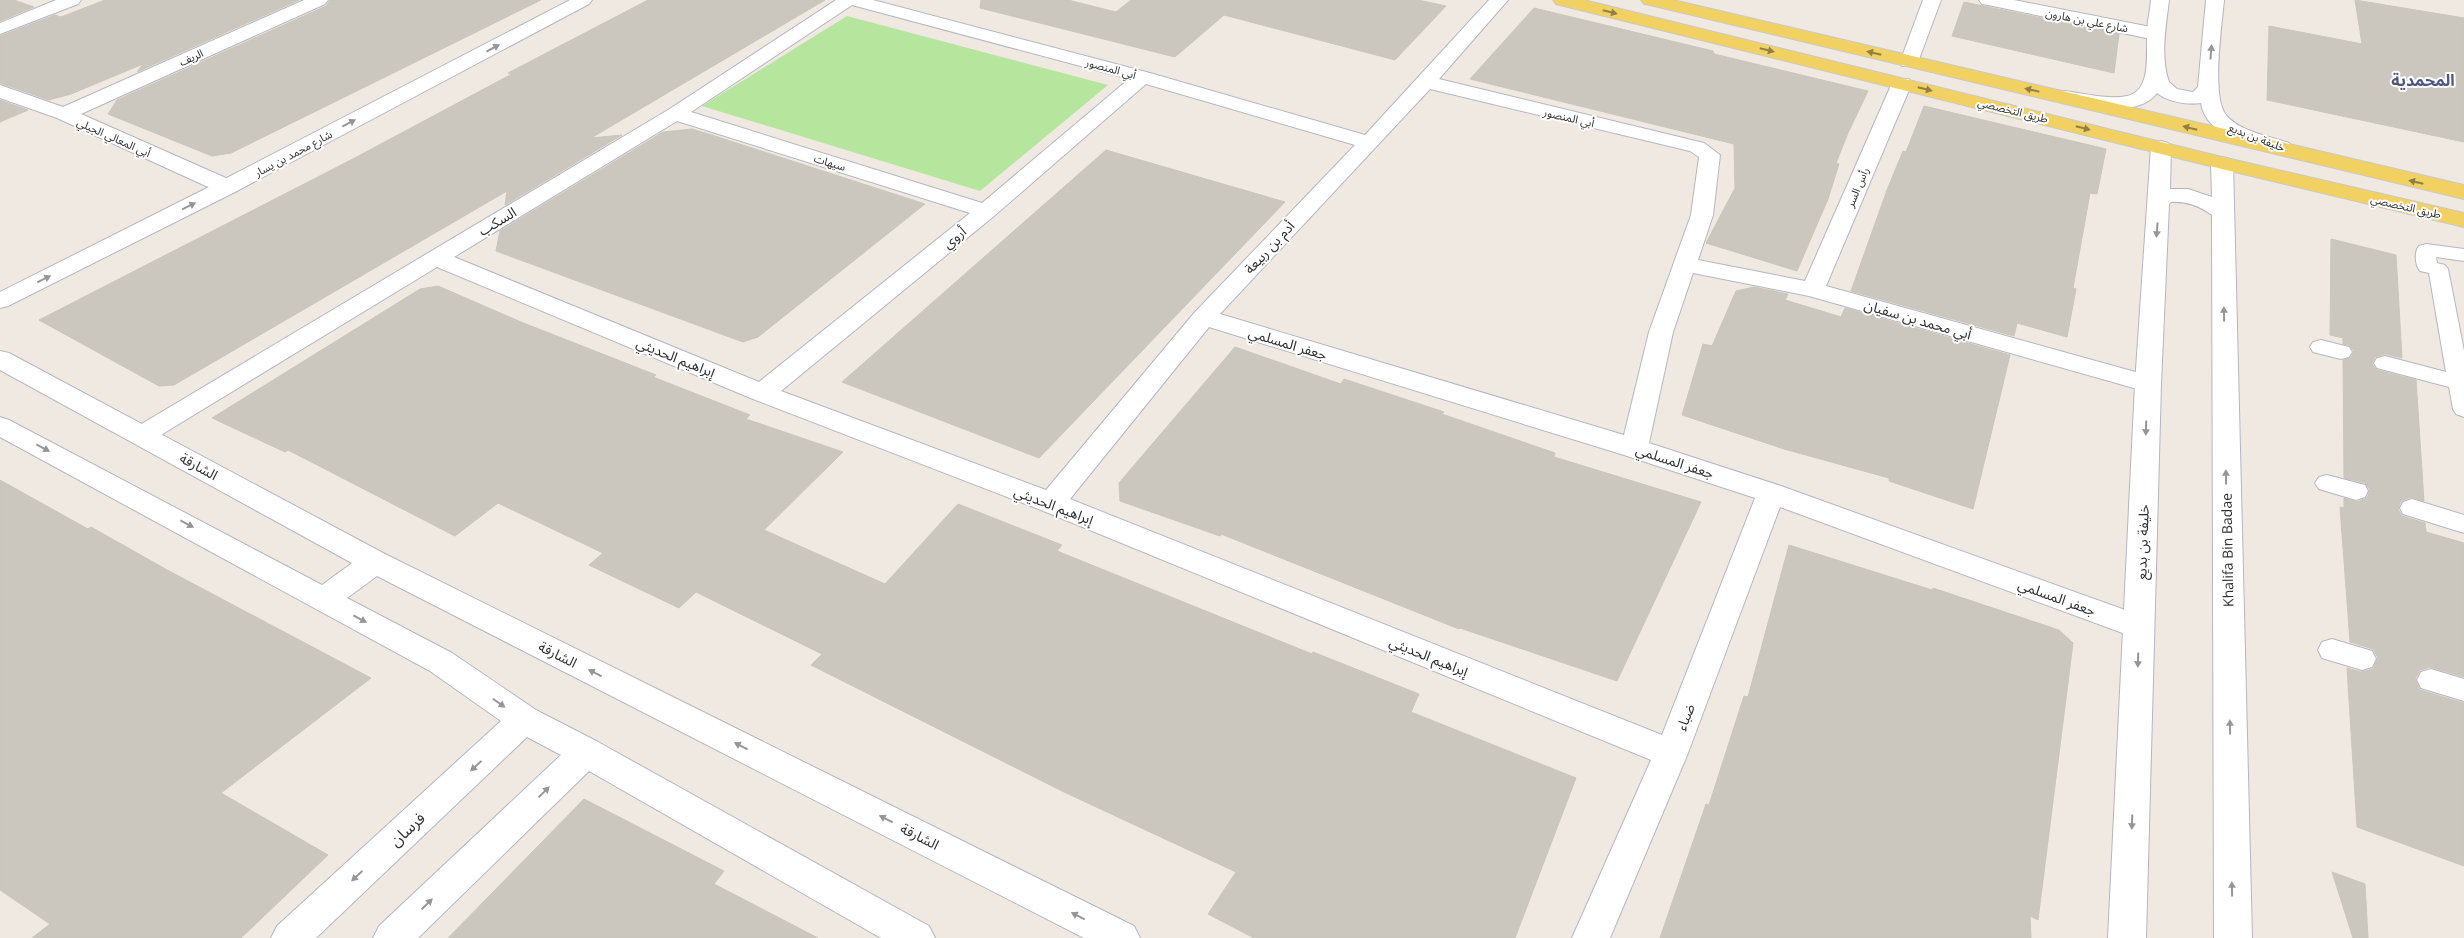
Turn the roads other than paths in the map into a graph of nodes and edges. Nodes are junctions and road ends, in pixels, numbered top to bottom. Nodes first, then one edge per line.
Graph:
1 (319, 0) edge
2 (583, 0) edge
3 (848, 0) edge
4 (853, 0) edge
5 (1499, 0) edge
6 (1562, 0) edge
7 (1650, 0) edge
8 (1932, 0) edge
9 (1988, 0) edge
10 (2160, 0) edge
11 (2215, 0) edge
12 (57, 2) edge
13 (0, 29) edge
14 (2156, 34) junction
15 (1909, 62) junction
16 (2157, 66) junction
17 (2209, 76) junction
18 (1143, 77) junction
19 (1426, 82) junction
20 (1902, 83) junction
21 (0, 91) edge
22 (2064, 97) junction
23 (64, 114) junction
24 (675, 114) junction
25 (1368, 142) junction
26 (2161, 147) junction
27 (2329, 162) junction
28 (2222, 163) junction
29 (227, 188) junction
30 (2464, 192) edge
31 (2159, 202) junction
32 (986, 211) junction
33 (2222, 212) junction
34 (2464, 220) edge
35 (2464, 255) edge
36 (436, 258) junction
37 (1685, 264) junction
38 (1813, 290) junction
39 (0, 301) edge
40 (1204, 317) junction
41 (0, 360) edge
42 (2385, 363) dead end
43 (2148, 384) junction
44 (762, 393) junction
45 (2462, 394) edge
46 (0, 426) edge
47 (142, 435) junction
48 (1634, 448) junction
49 (2327, 482) dead end
50 (2356, 492) dead end
51 (1771, 493) junction
52 (1051, 503) junction
53 (2412, 508) dead end
54 (2464, 524) edge
55 (375, 562) junction
56 (324, 600) junction
57 (2139, 627) junction
58 (2332, 650) dead end
59 (2362, 659) dead end
60 (2431, 680) dead end
61 (2464, 690) edge
62 (524, 720) junction
63 (586, 752) junction
64 (1671, 753) junction
65 (290, 938) edge
66 (392, 938) edge
67 (916, 938) edge
68 (1121, 938) edge
69 (1591, 938) edge
70 (2127, 938) edge
71 (2233, 938) edge

1 - 23 street, الريف
29 -> 2 street, شارع محمد بن يسار
3 - 24 street, السكب
4 - 18 street, أبي المنصور
5 - 19 street, أدم بن ربيعة
6 -> 20 main road, طريق التخصصي
15 -> 7 main road, طريق التخصصي
8 - 15 street
9 - 14 street, شارع علي بن هارون
10 - 14 street
17 -> 11 street, خليفة بن بديع
12 - 13 street
14 - 16 street
22 -> 15 main road, طريق التخصصي
16 - 17 street
16 - 22 street
17 - 27 street, خليفة بن بديع
18 - 25 street, أبي المنصور
18 - 32 street, أروي
19 - 25 street, أدم بن ربيعة
19 - 37 street, أبي المنصور
20 -> 26 main road, طريق التخصصي
20 - 38 street, رأس السر
21 - 23 street, أبي المعالي الجيلي
27 -> 22 main road, طريق التخصصي
23 - 29 street, أبي المعالي الجيلي
24 - 32 street, سيهات
24 - 36 street, السكب
25 - 40 street, أدم بن ربيعة
26 - 28 main road, طريق التخصصي
26 - 31 street, خليفة بن بديع
30 -> 27 main road, طريق التخصصي
28 - 33 street, Khalifa Bin Badae
28 - 34 main road, طريق التخصصي
39 -> 29 street, شارع محمد بن يسار
31 - 33 street
31 -> 43 street, خليفة بن بديع
32 - 44 street, أروي
71 -> 33 street, Khalifa Bin Badae
35 - 45 street
36 - 44 street, إبراهيم الحديثي
36 - 47 street, السكب
37 - 38 street, أبي محمد بن سفيان
37 - 48 street
38 - 43 street, أبي محمد بن سفيان
40 - 48 street, جعفر المسلمي
40 - 52 street, أدم بن ربيعة
41 - 47 street, الشارقة
42 - 45 street
43 -> 57 street, خليفة بن بديع
44 - 52 street, إبراهيم الحديثي
46 -> 56 street
47 - 55 street, الشارقة
48 - 51 street, جعفر المسلمي
49 - 50 street
51 - 57 street, جعفر المسلمي
51 - 64 street, ضباء
52 - 64 street, إبراهيم الحديثي
53 - 54 street
55 - 56 street
68 -> 55 street, الشارقة
56 -> 62 street
57 -> 70 street, خليفة بن بديع
58 - 59 street
60 - 61 street
62 - 63 street
62 -> 65 street, فرسان
66 -> 63 street
63 - 67 street
64 - 69 street, ضباء

